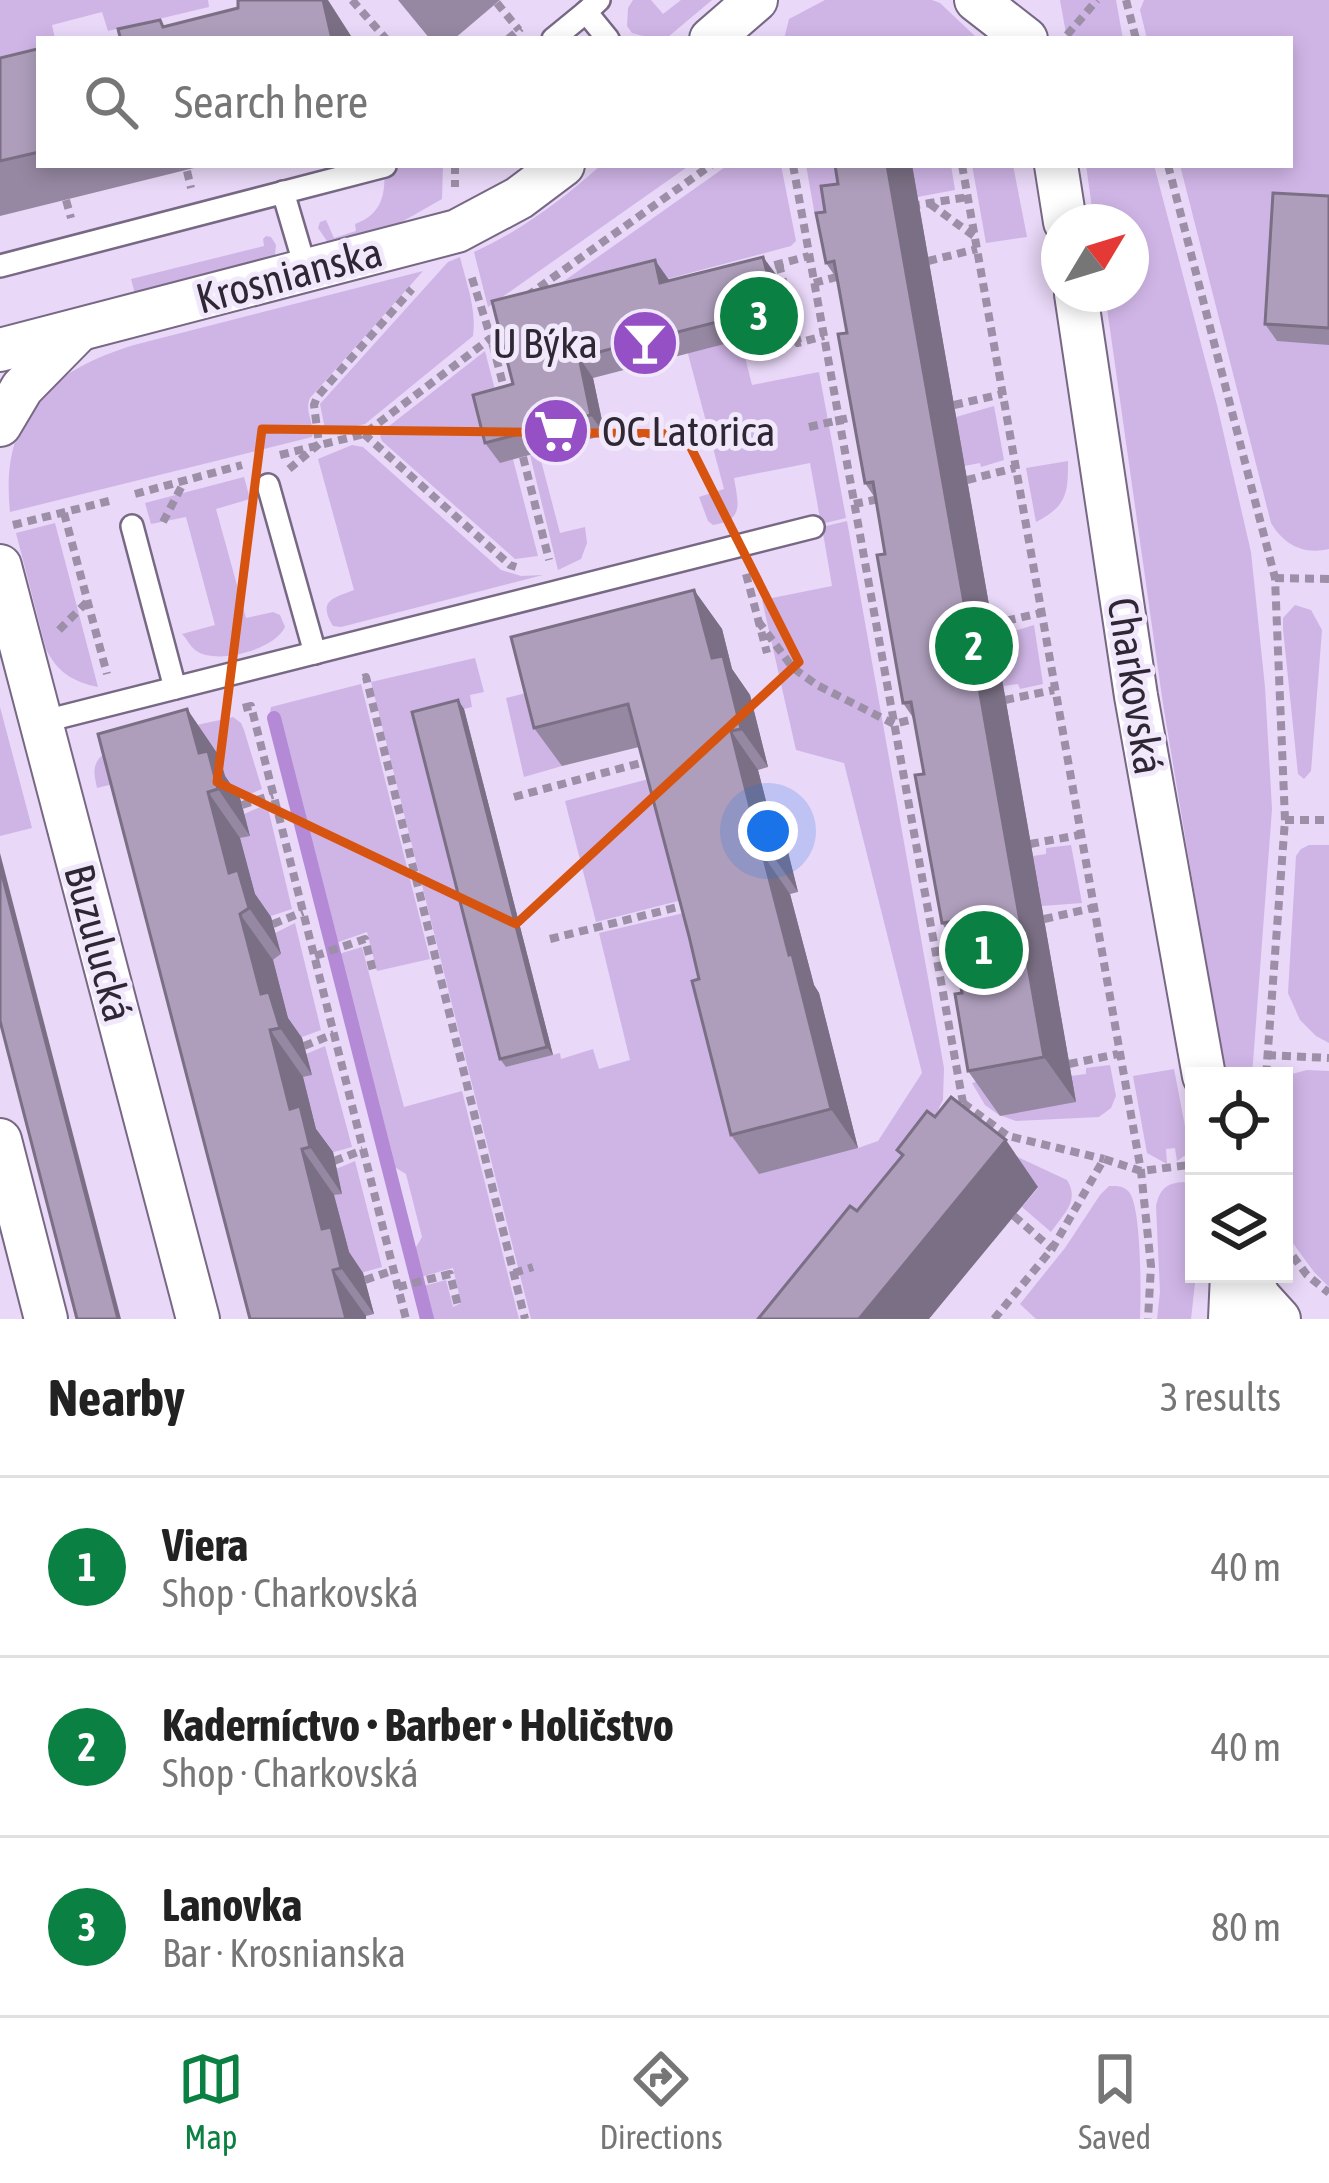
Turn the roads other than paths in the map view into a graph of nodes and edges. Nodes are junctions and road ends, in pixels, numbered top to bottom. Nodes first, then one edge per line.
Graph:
1 (756, 0) edge
2 (976, 0) edge
3 (1032, 0) edge
4 (592, 6) edge
5 (557, 36) edge
6 (607, 36) edge
7 (714, 36) edge
8 (1022, 36) edge
9 (1037, 36) edge
10 (377, 168) edge
11 (559, 168) edge
12 (1056, 168) edge
13 (283, 192) junction
14 (1062, 204) edge
15 (0, 266) edge
16 (306, 270) junction
17 (1079, 312) edge
18 (79, 330) junction
19 (0, 350) edge
20 (0, 424) edge
21 (268, 485) dead end
22 (132, 526) dead end
23 (813, 527) dead end
24 (0, 566) edge
25 (315, 652) junction
26 (175, 688) junction
27 (36, 703) junction
28 (1202, 1067) edge
29 (0, 1140) edge
30 (1235, 1299) edge
31 (46, 1319) edge
32 (198, 1319) edge
33 (1279, 1319) edge

1 - 7 street
2 - 8 street
3 - 9 street
4 - 5 lane
4 - 6 lane
10 - 13 lane
11 - 16 street, Krosnianska
12 - 14 street
13 - 15 lane
13 - 16 lane
16 - 18 street, Krosnianska
17 - 28 street, Charkovská
18 - 19 street, Krosnianska
18 - 20 street
21 - 25 lane
22 - 26 lane
23 - 25 lane
24 - 27 street, Buzulucká
25 - 26 lane
26 - 27 lane
27 - 32 street, Buzulucká
29 - 31 street
30 - 33 street

